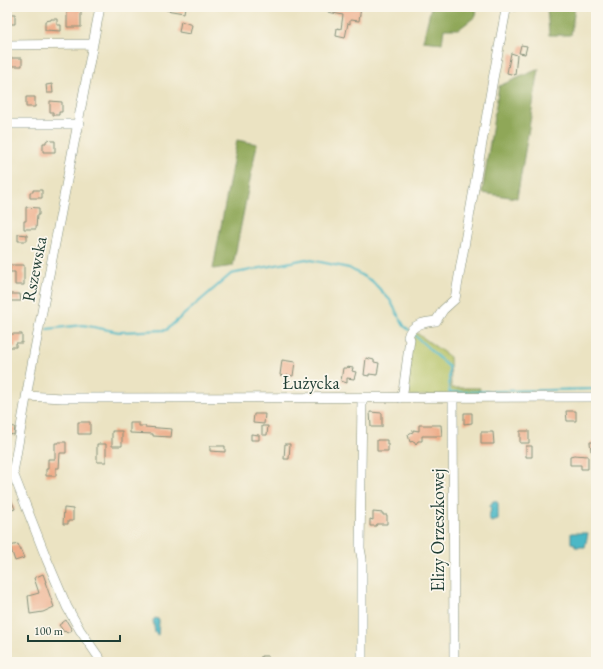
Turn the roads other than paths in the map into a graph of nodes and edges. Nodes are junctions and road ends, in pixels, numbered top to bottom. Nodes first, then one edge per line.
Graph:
1 (100, 7) edge
2 (513, 7) edge
3 (93, 44) junction
4 (7, 45) edge
5 (7, 124) edge
6 (79, 124) junction
7 (27, 396) junction
8 (596, 397) edge
9 (362, 398) junction
10 (400, 398) junction
11 (453, 398) junction
12 (10, 473) edge
13 (102, 662) edge
14 (362, 662) edge
15 (454, 662) edge

1 - 3 street, Rszewska
2 - 10 street
3 - 4 street
3 - 6 street, Rszewska
5 - 6 street
6 - 7 street, Rszewska
7 - 9 street, Łużycka
7 - 12 street, Rszewska
8 - 11 street, Łużycka
9 - 10 street, Łużycka
9 - 14 street
10 - 11 street, Łużycka
11 - 15 street, Elizy Orzeszkowej
12 - 13 street, Rszewska

